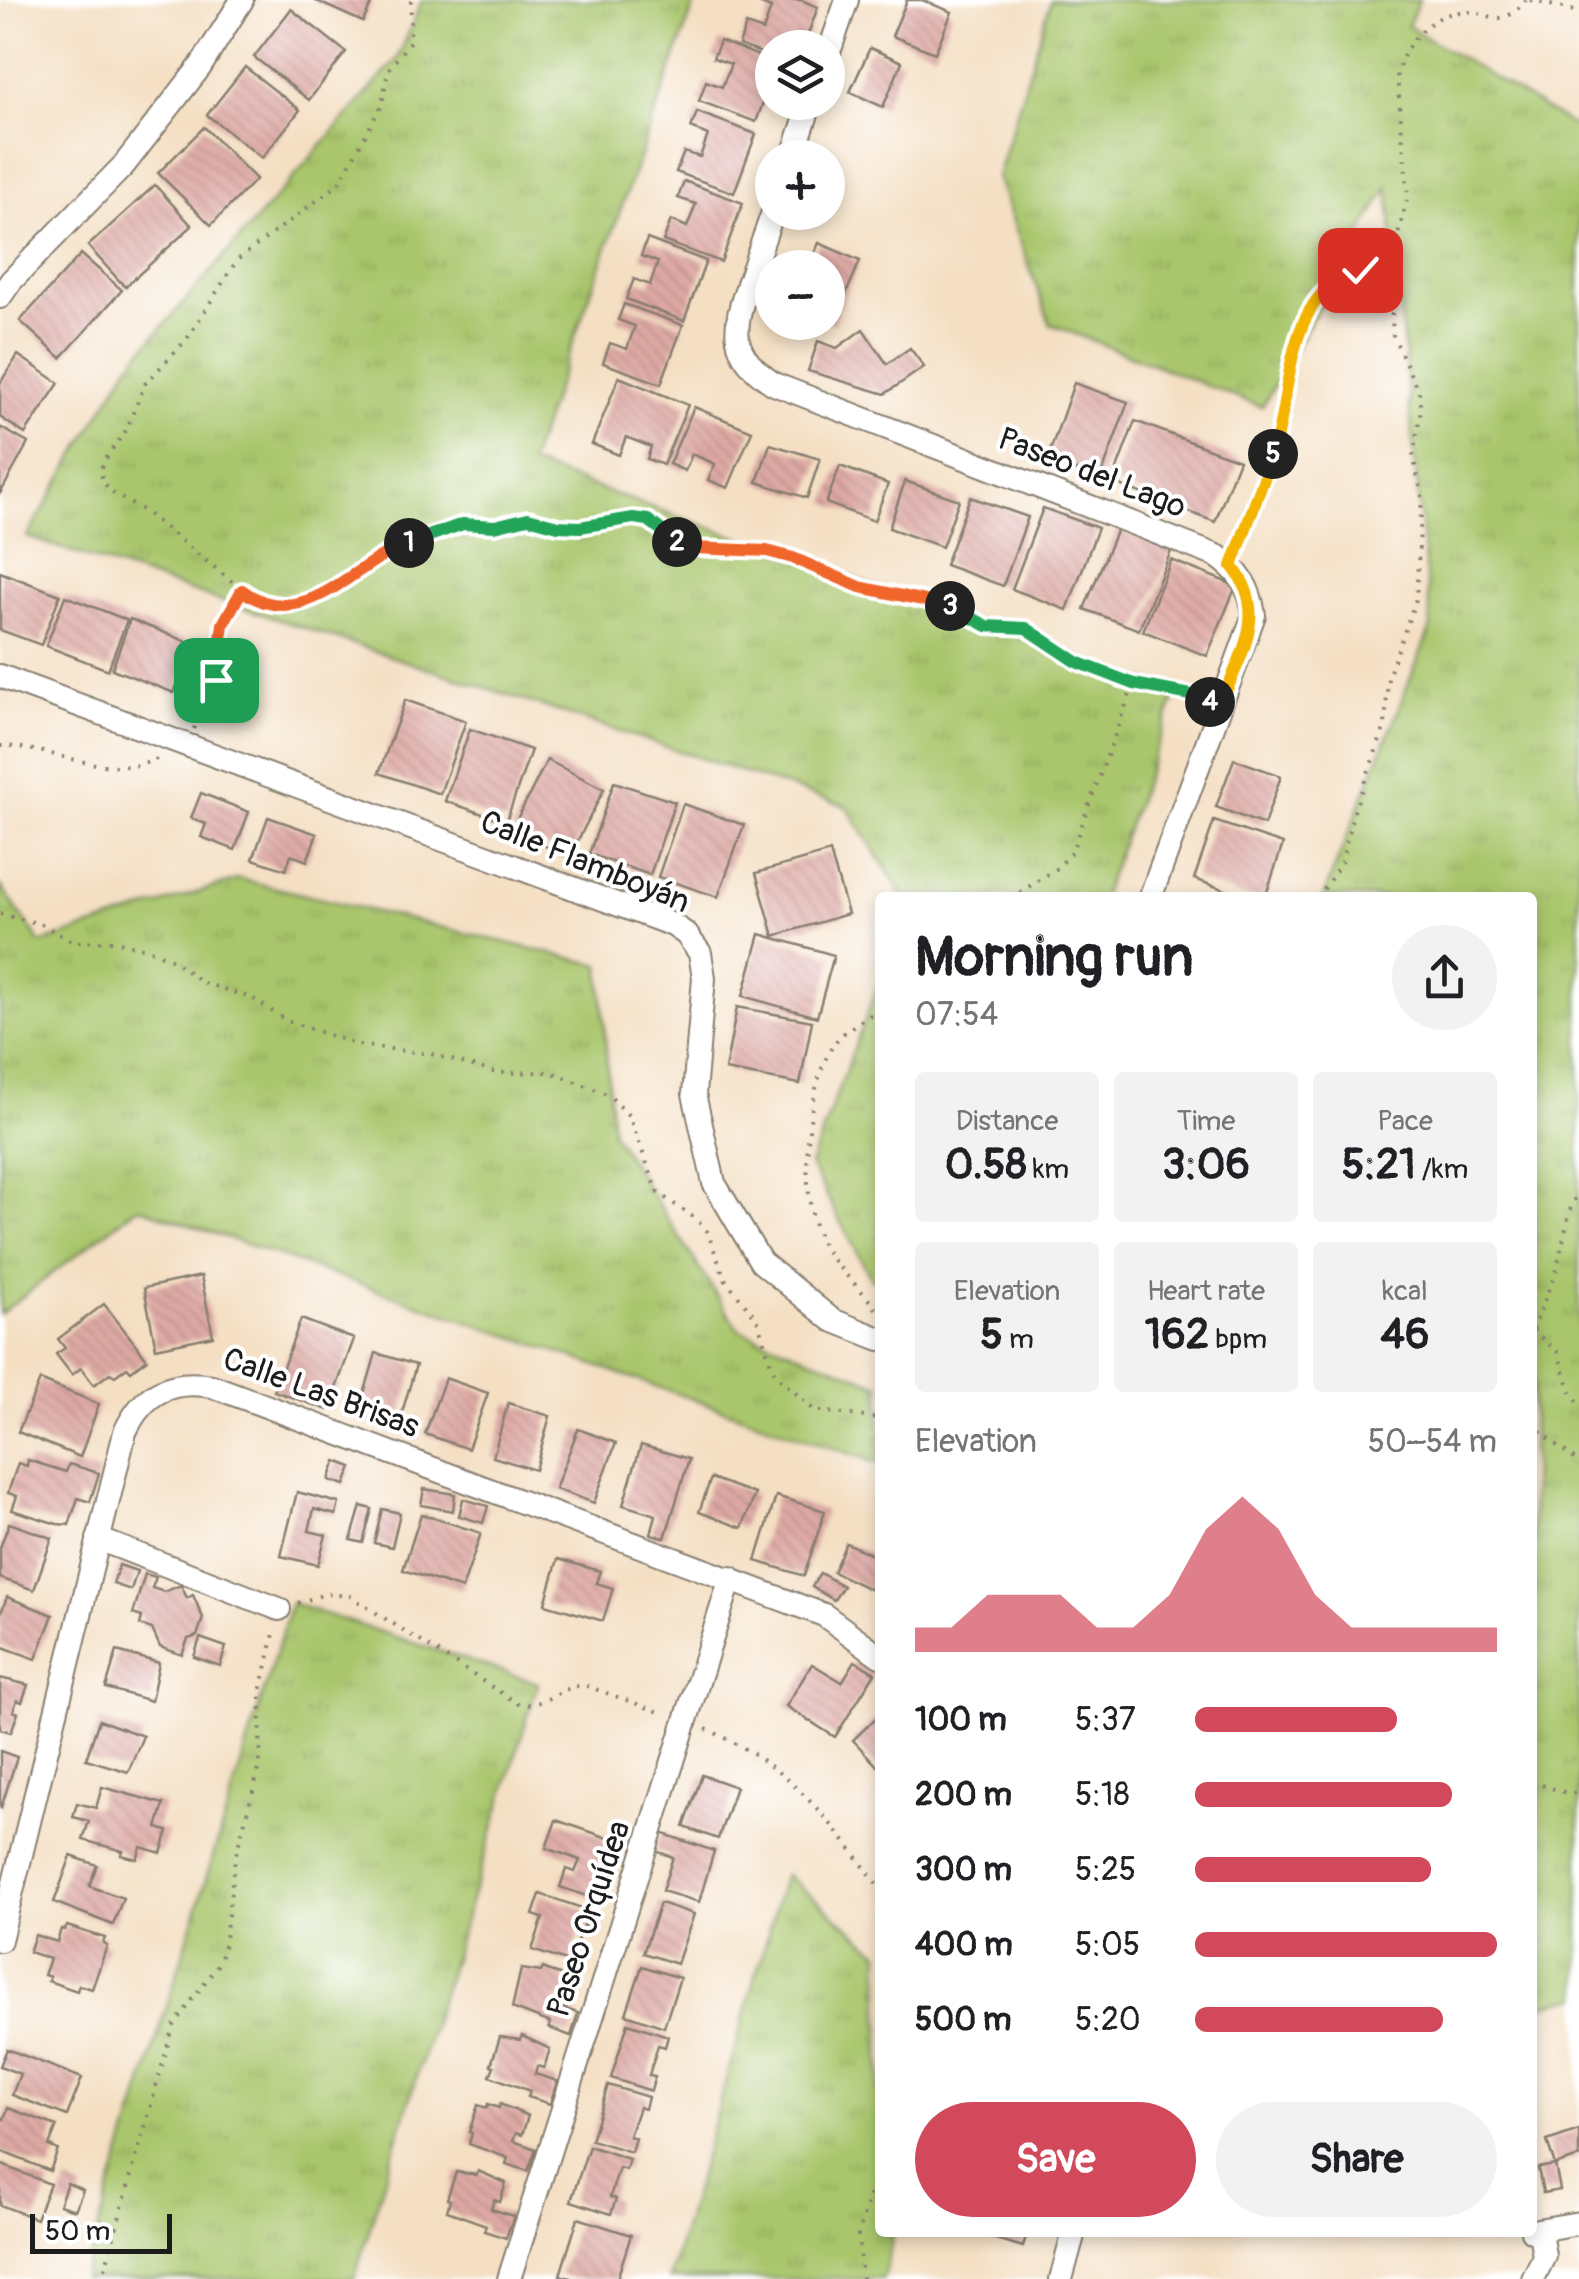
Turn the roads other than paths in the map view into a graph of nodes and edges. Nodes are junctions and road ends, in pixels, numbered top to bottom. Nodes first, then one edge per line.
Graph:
1 (242, 0) edge
2 (847, 0) edge
3 (837, 30) edge
4 (767, 230) edge
5 (0, 298) edge
6 (0, 676) edge
7 (1152, 892) edge
8 (875, 1337) edge
9 (98, 1539) junction
10 (731, 1578) junction
11 (280, 1609) road end
12 (875, 1652) edge
13 (0, 1940) edge
14 (1579, 2223) edge
15 (1537, 2231) edge
16 (1537, 2234) edge
17 (1073, 2237) edge
18 (510, 2279) edge
19 (1062, 2279) edge
20 (1533, 2279) edge

1 - 5 street
2 - 3 street
4 - 7 street, Paseo del Lago
6 - 8 street, Calle Flamboyán
9 - 10 street, Calle Las Brisas
9 - 11 street
9 - 13 street, Calle Las Brisas
10 - 12 street, Calle Las Brisas
10 - 18 street, Paseo Orquídea
14 - 15 street
16 - 20 street
17 - 19 street

